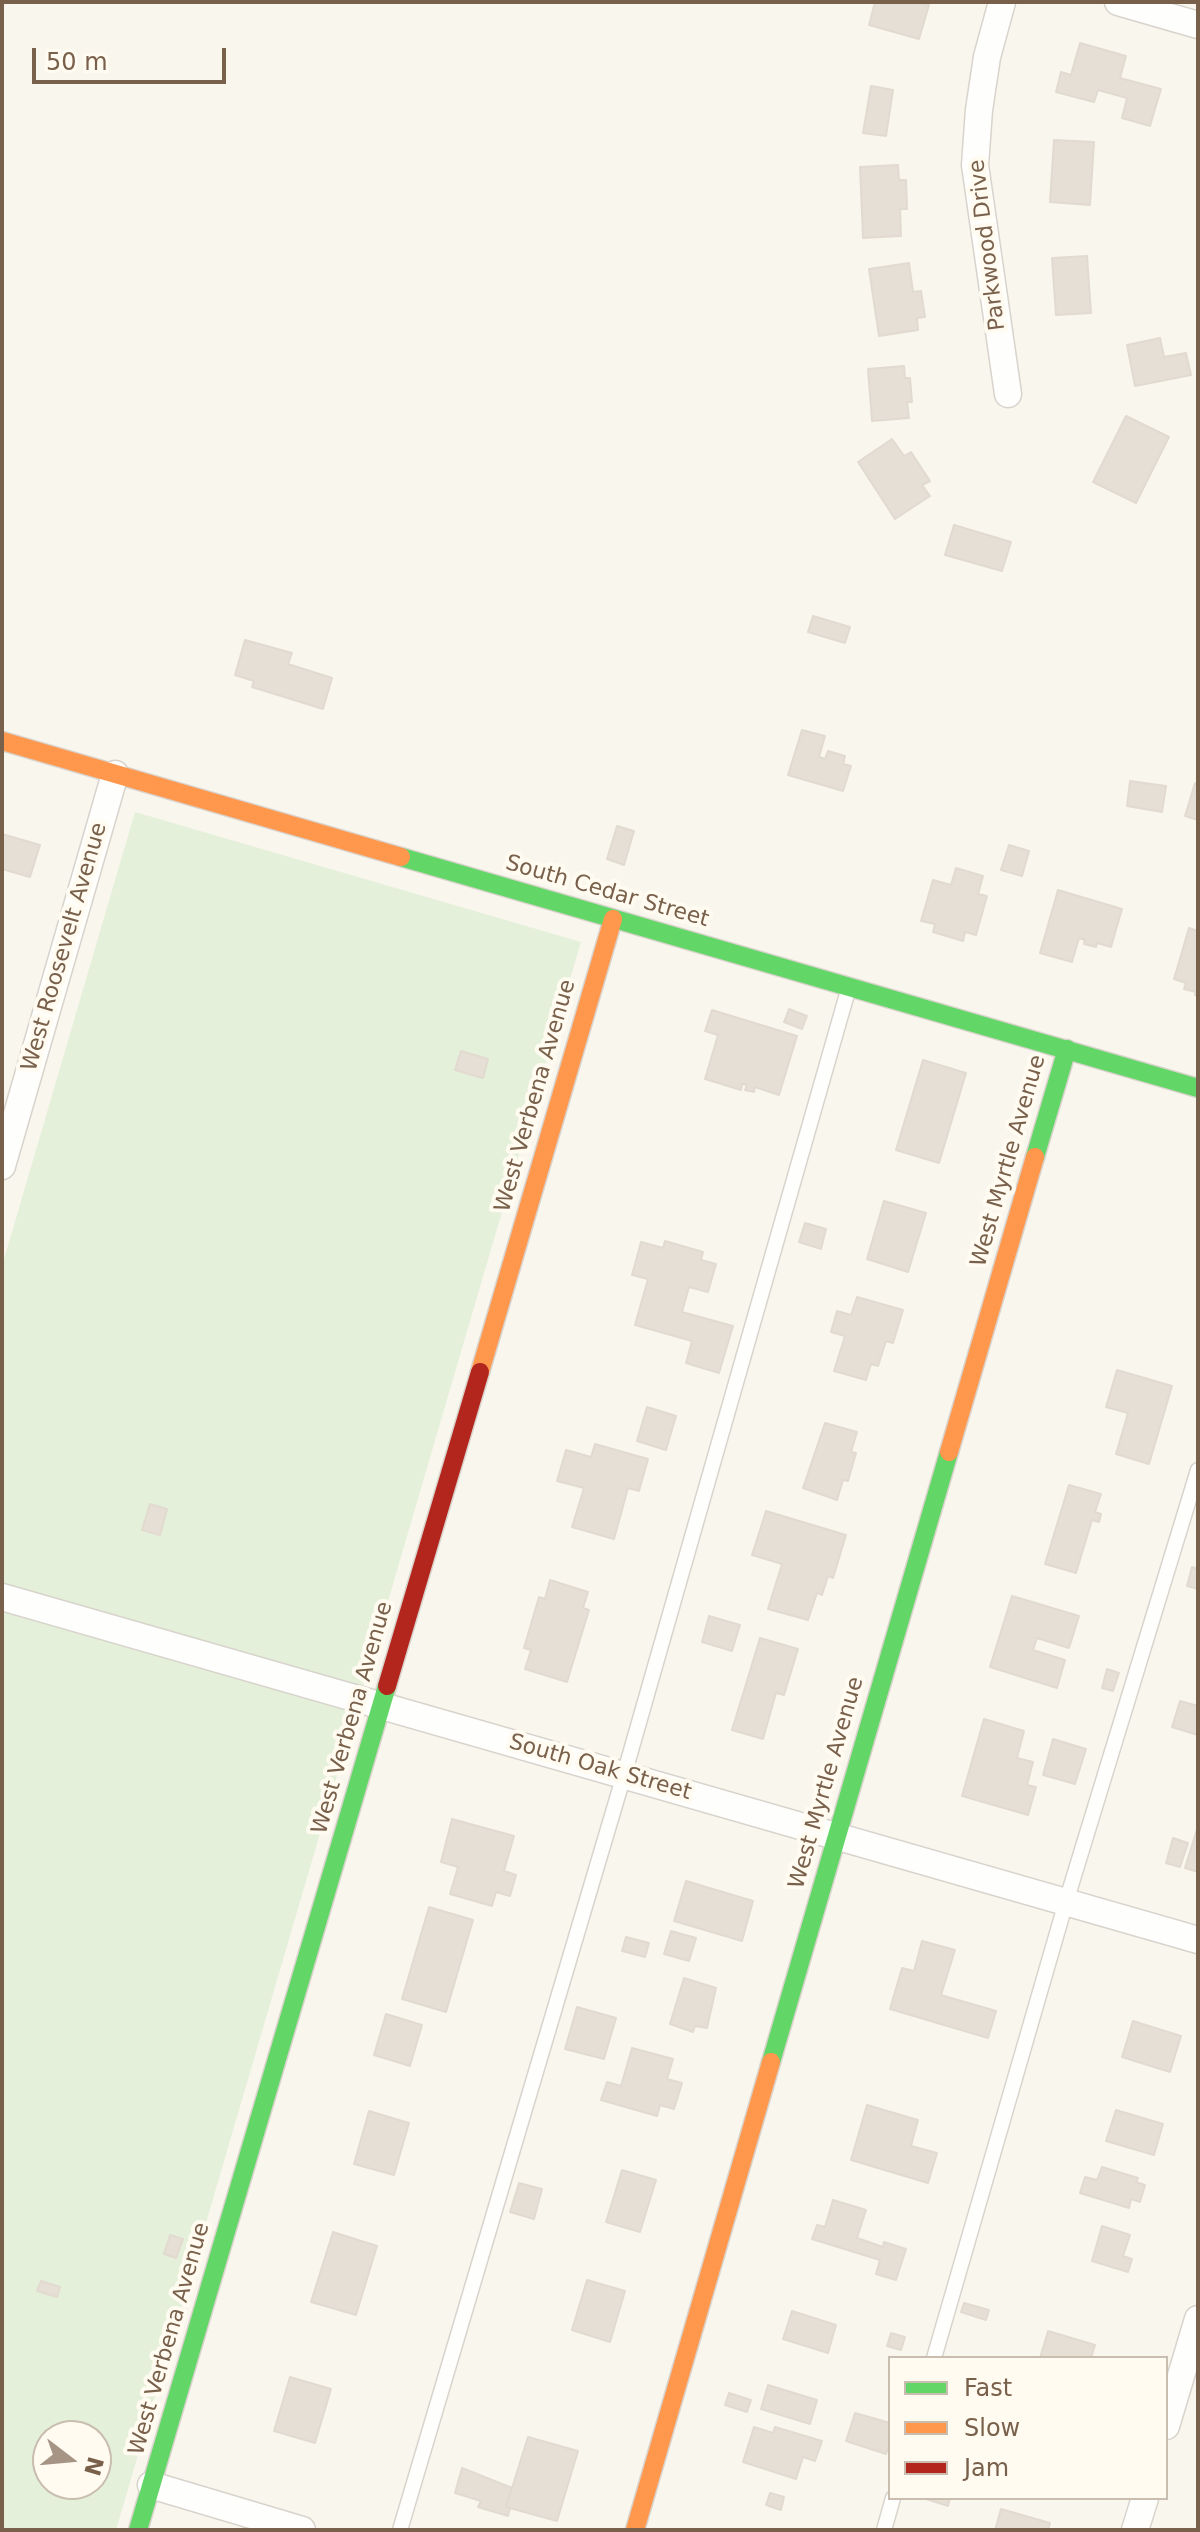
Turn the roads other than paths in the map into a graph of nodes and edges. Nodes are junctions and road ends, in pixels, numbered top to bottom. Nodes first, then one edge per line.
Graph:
1 (1002, 2) edge
2 (1118, 2) edge
3 (1198, 25) edge
4 (1008, 394) dead end
5 (2, 741) edge
6 (115, 774) junction
7 (613, 919) junction
8 (849, 986) junction
9 (1067, 1049) junction
10 (1198, 1088) edge
11 (2, 1166) edge
12 (1198, 1470) edge
13 (2, 1597) edge
14 (382, 1705) junction
15 (624, 1775) junction
16 (836, 1836) junction
17 (1066, 1902) junction
18 (1198, 1940) edge
19 (1198, 2319) edge
20 (935, 2356) edge
21 (1168, 2419) edge
22 (151, 2485) junction
23 (892, 2500) edge
24 (1144, 2500) edge
25 (138, 2530) edge
26 (302, 2530) edge
27 (400, 2530) edge
28 (635, 2530) edge
29 (884, 2530) edge
30 (1135, 2530) edge

1 - 4 street, Parkwood Drive
2 - 3 street
5 - 6 street, South Cedar Street
6 - 7 street, South Cedar Street
6 - 11 street, West Roosevelt Avenue
7 - 8 street, South Cedar Street
7 - 14 street, West Verbena Avenue
8 - 9 street, South Cedar Street
8 - 15 lane
9 - 10 street, South Cedar Street
9 - 16 street, West Myrtle Avenue
12 - 17 lane
13 - 14 street, South Oak Street
14 - 15 street, South Oak Street
14 - 22 street, West Verbena Avenue
15 - 16 street, South Oak Street
15 - 27 lane
16 - 17 street, South Oak Street
16 - 28 street, West Myrtle Avenue
17 - 18 street, South Oak Street
17 - 20 lane
19 - 21 street
22 - 25 street, West Verbena Avenue
22 - 26 street
23 - 29 lane
24 - 30 street

